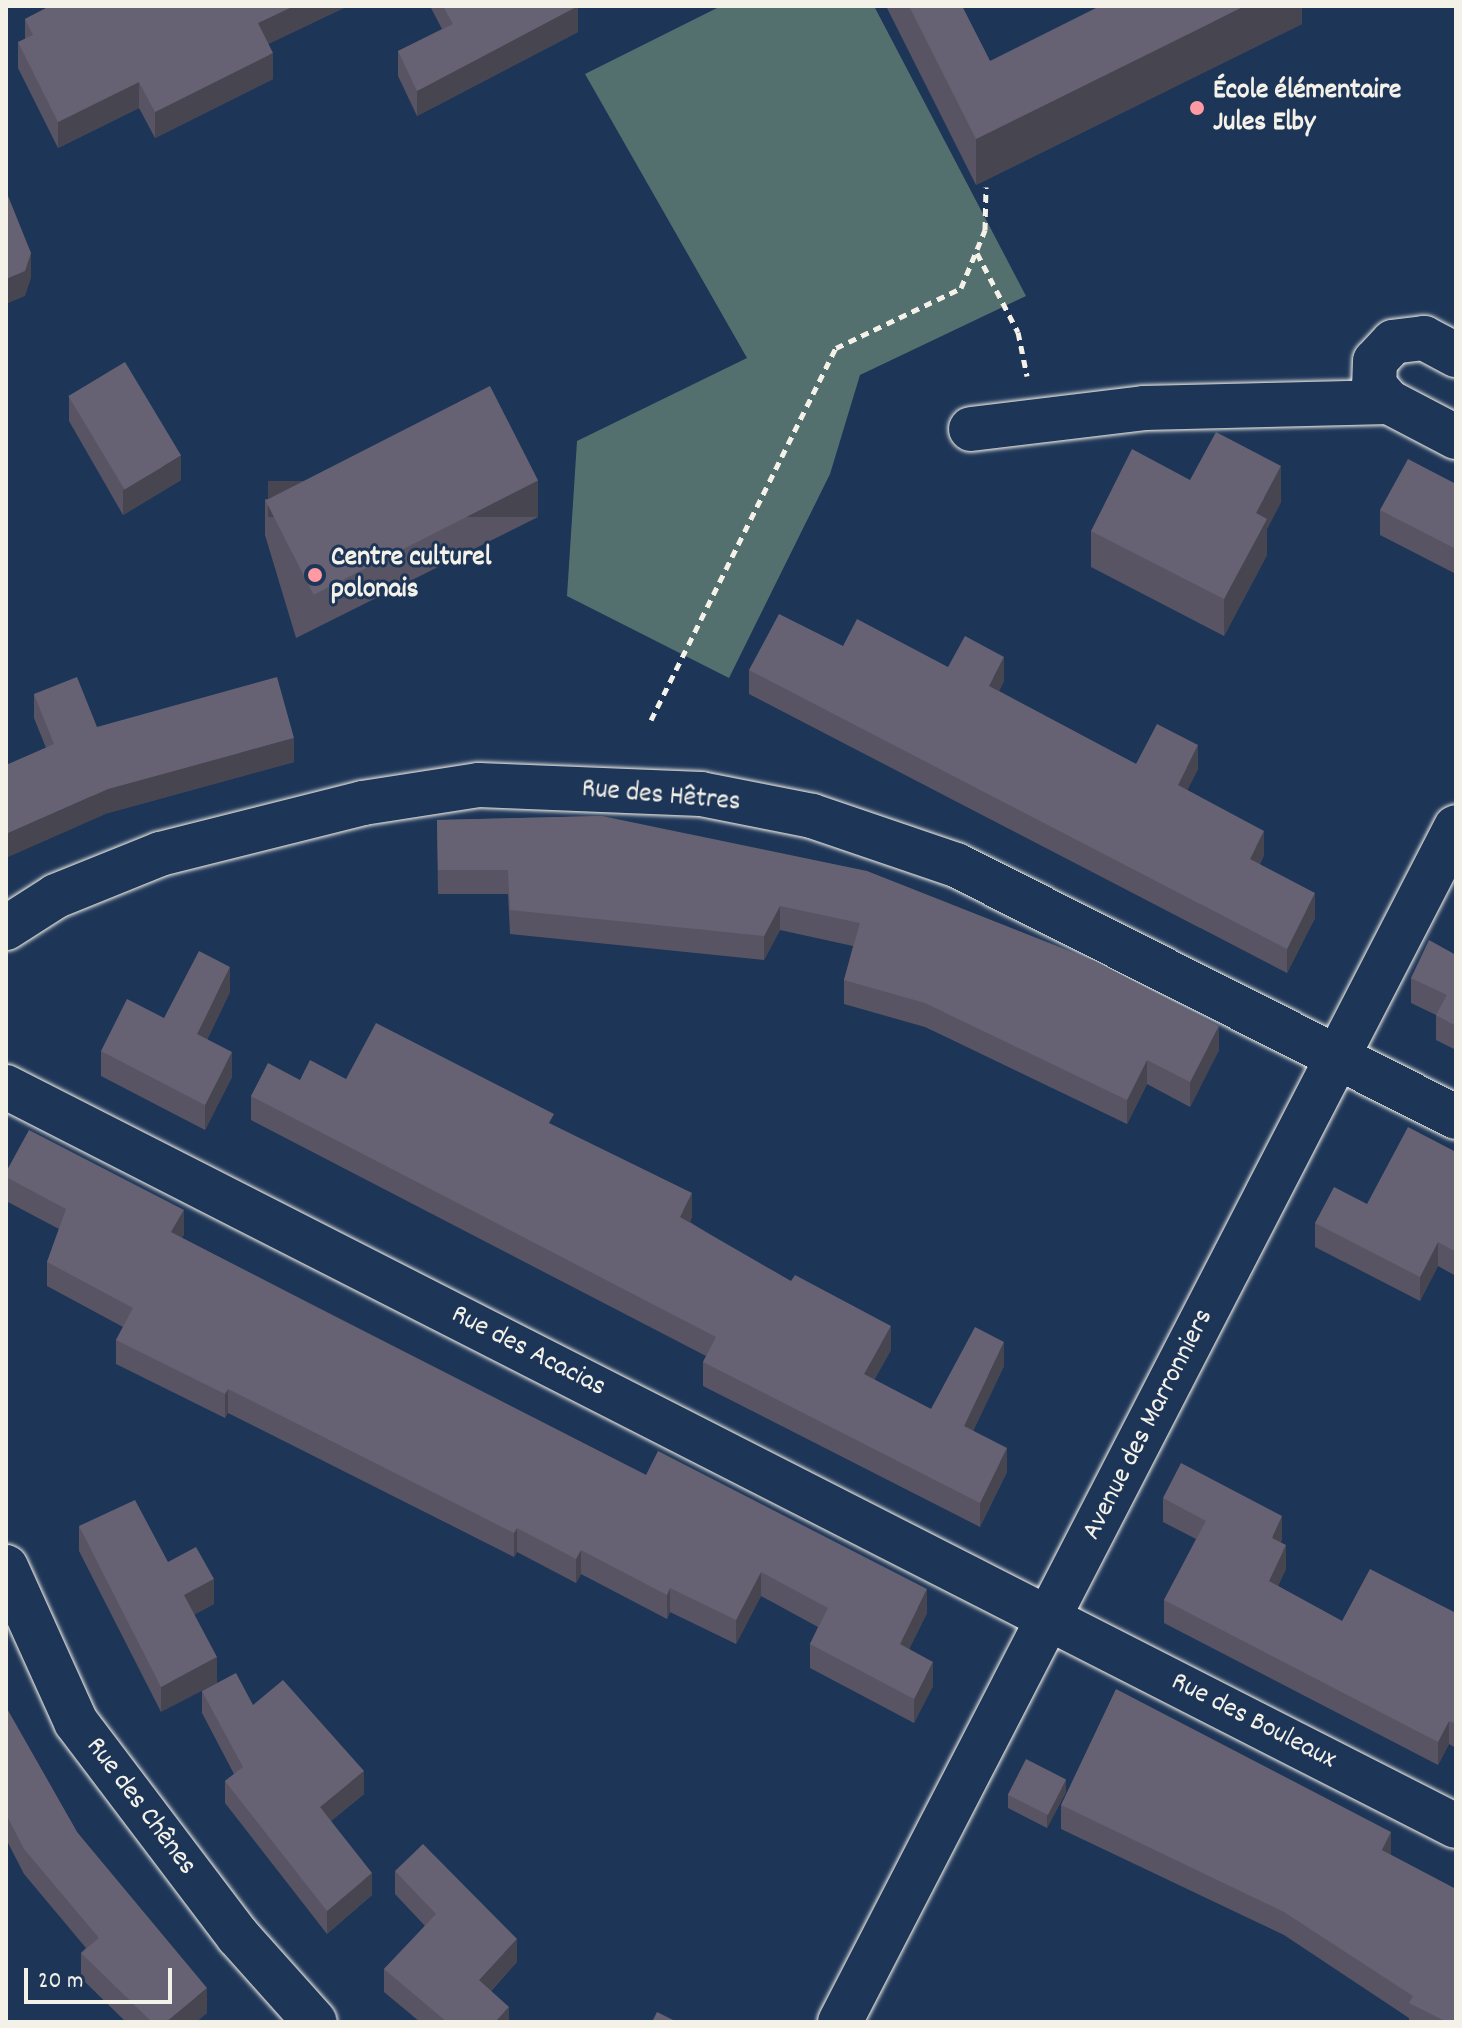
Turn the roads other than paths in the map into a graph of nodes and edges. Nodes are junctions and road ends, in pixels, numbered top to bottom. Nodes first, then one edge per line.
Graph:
1 (1456, 355) edge
2 (1389, 402) junction
3 (971, 429) dead end
4 (1456, 437) edge
5 (1456, 827) edge
6 (6, 928) edge
7 (1335, 1056) junction
8 (6, 1087) edge
9 (1456, 1117) edge
10 (6, 1567) edge
11 (1050, 1619) junction
12 (1456, 1826) edge
13 (315, 2022) edge
14 (840, 2022) edge

1 - 2 street
2 - 3 street
2 - 4 street
5 - 7 street, Avenue des Marronniers
6 - 7 street, Rue des Hêtres
7 - 9 street, Rue des Hêtres
7 - 11 street, Avenue des Marronniers
8 - 11 street, Rue des Acacias
10 - 13 street, Rue des Chênes
11 - 12 street, Rue des Bouleaux
11 - 14 street, Avenue des Marronniers

